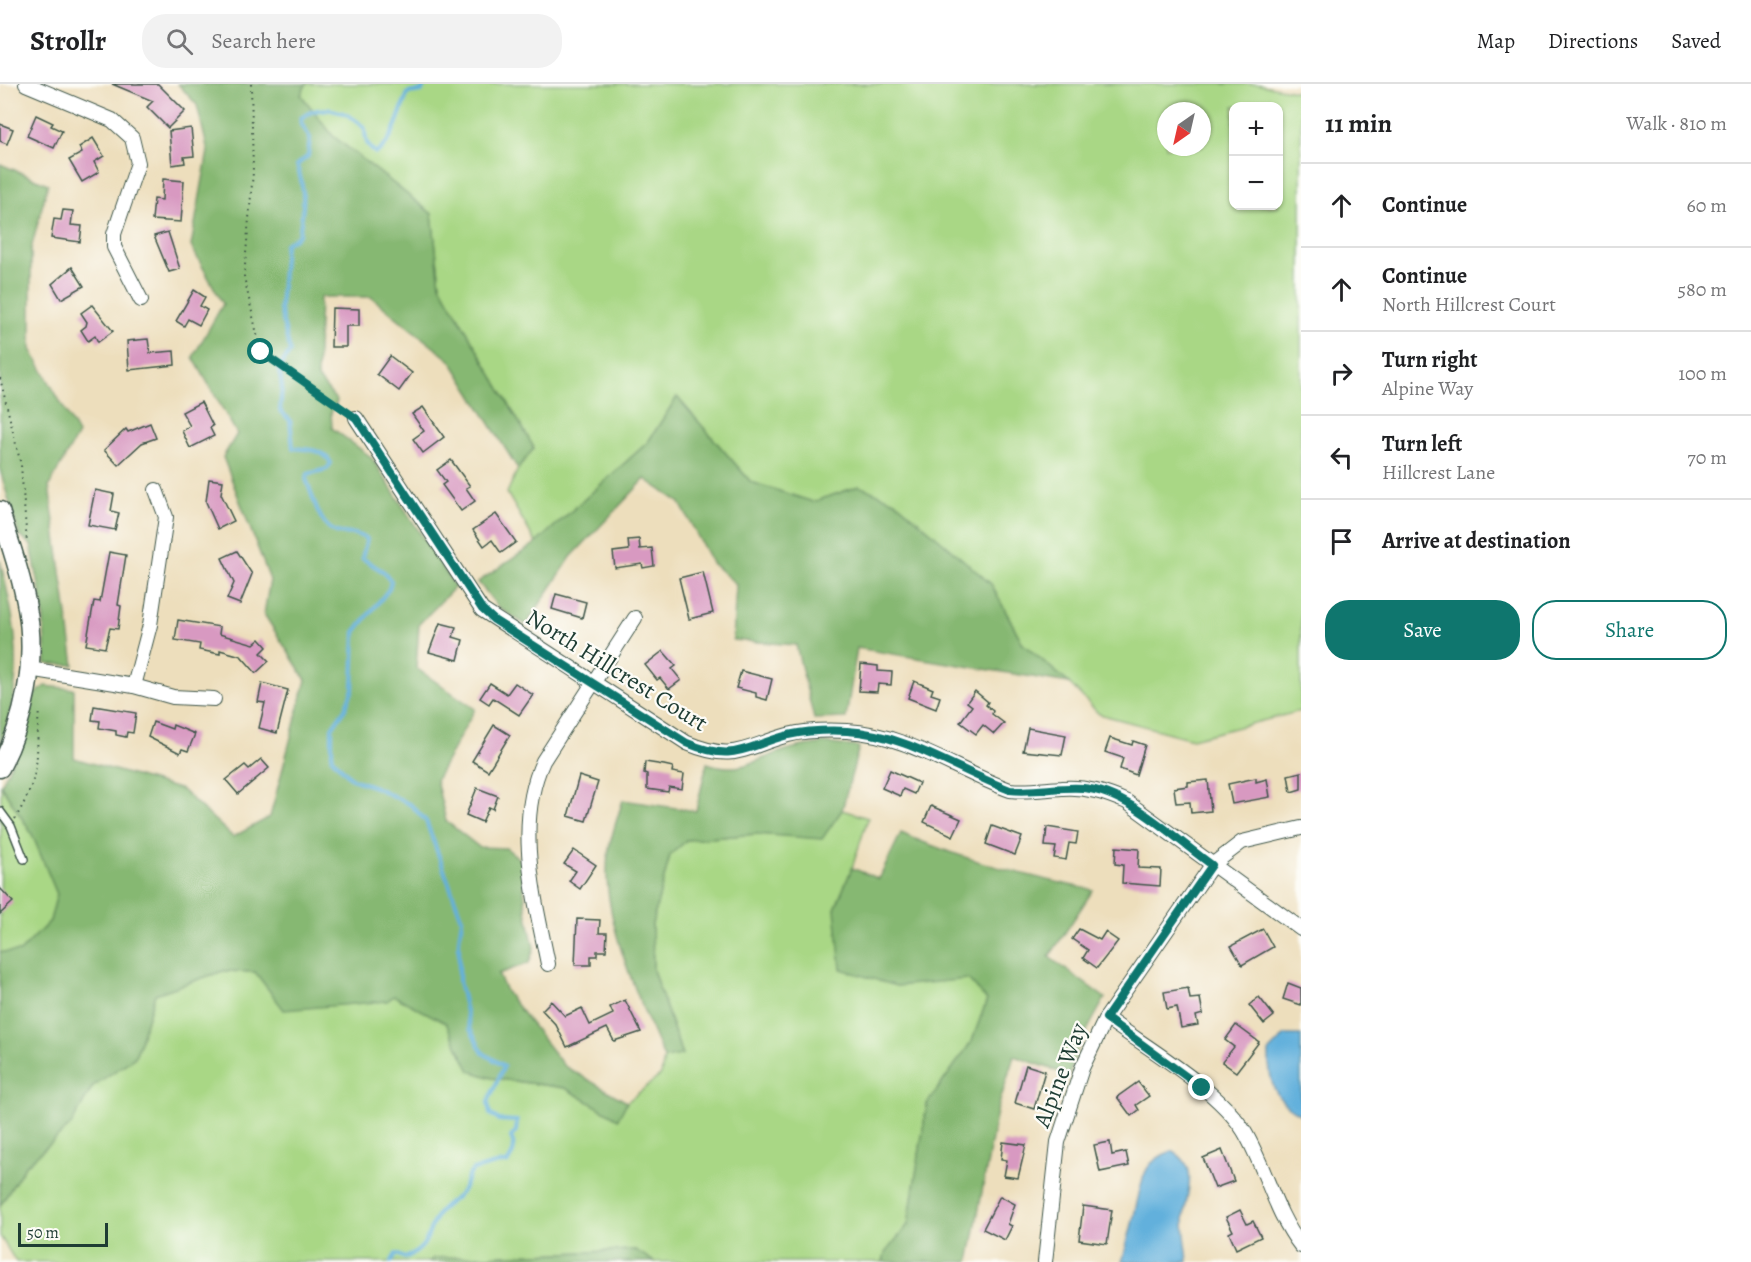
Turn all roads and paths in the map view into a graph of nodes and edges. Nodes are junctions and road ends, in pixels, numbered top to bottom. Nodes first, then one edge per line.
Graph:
1 (26, 84) edge
2 (250, 84) edge
3 (141, 300) dead end
4 (356, 418) joint
5 (156, 490) dead end
6 (1, 521) edge
7 (635, 618) dead end
8 (29, 669) junction
9 (593, 683) junction
10 (134, 686) junction
11 (214, 699) dead end
12 (0, 768) edge
13 (0, 811) edge
14 (1301, 828) edge
15 (24, 859) dead end
16 (1212, 865) junction
17 (1301, 929) edge
18 (548, 964) dead end
19 (1106, 1018) junction
20 (1301, 1246) edge
21 (1045, 1262) edge

1 - 3 street
2 - 4 path
4 - 9 street, North Hillcrest Court
5 - 10 street
6 - 8 street
7 - 9 street
8 - 10 street
8 - 12 street
9 - 16 street, North Hillcrest Court
9 - 18 street
10 - 11 street
13 - 15 lane
14 - 16 street, Alpine Way
16 - 17 street, North Hillcrest Court
16 - 19 street, Alpine Way
19 - 20 street
19 - 21 street, Alpine Way

